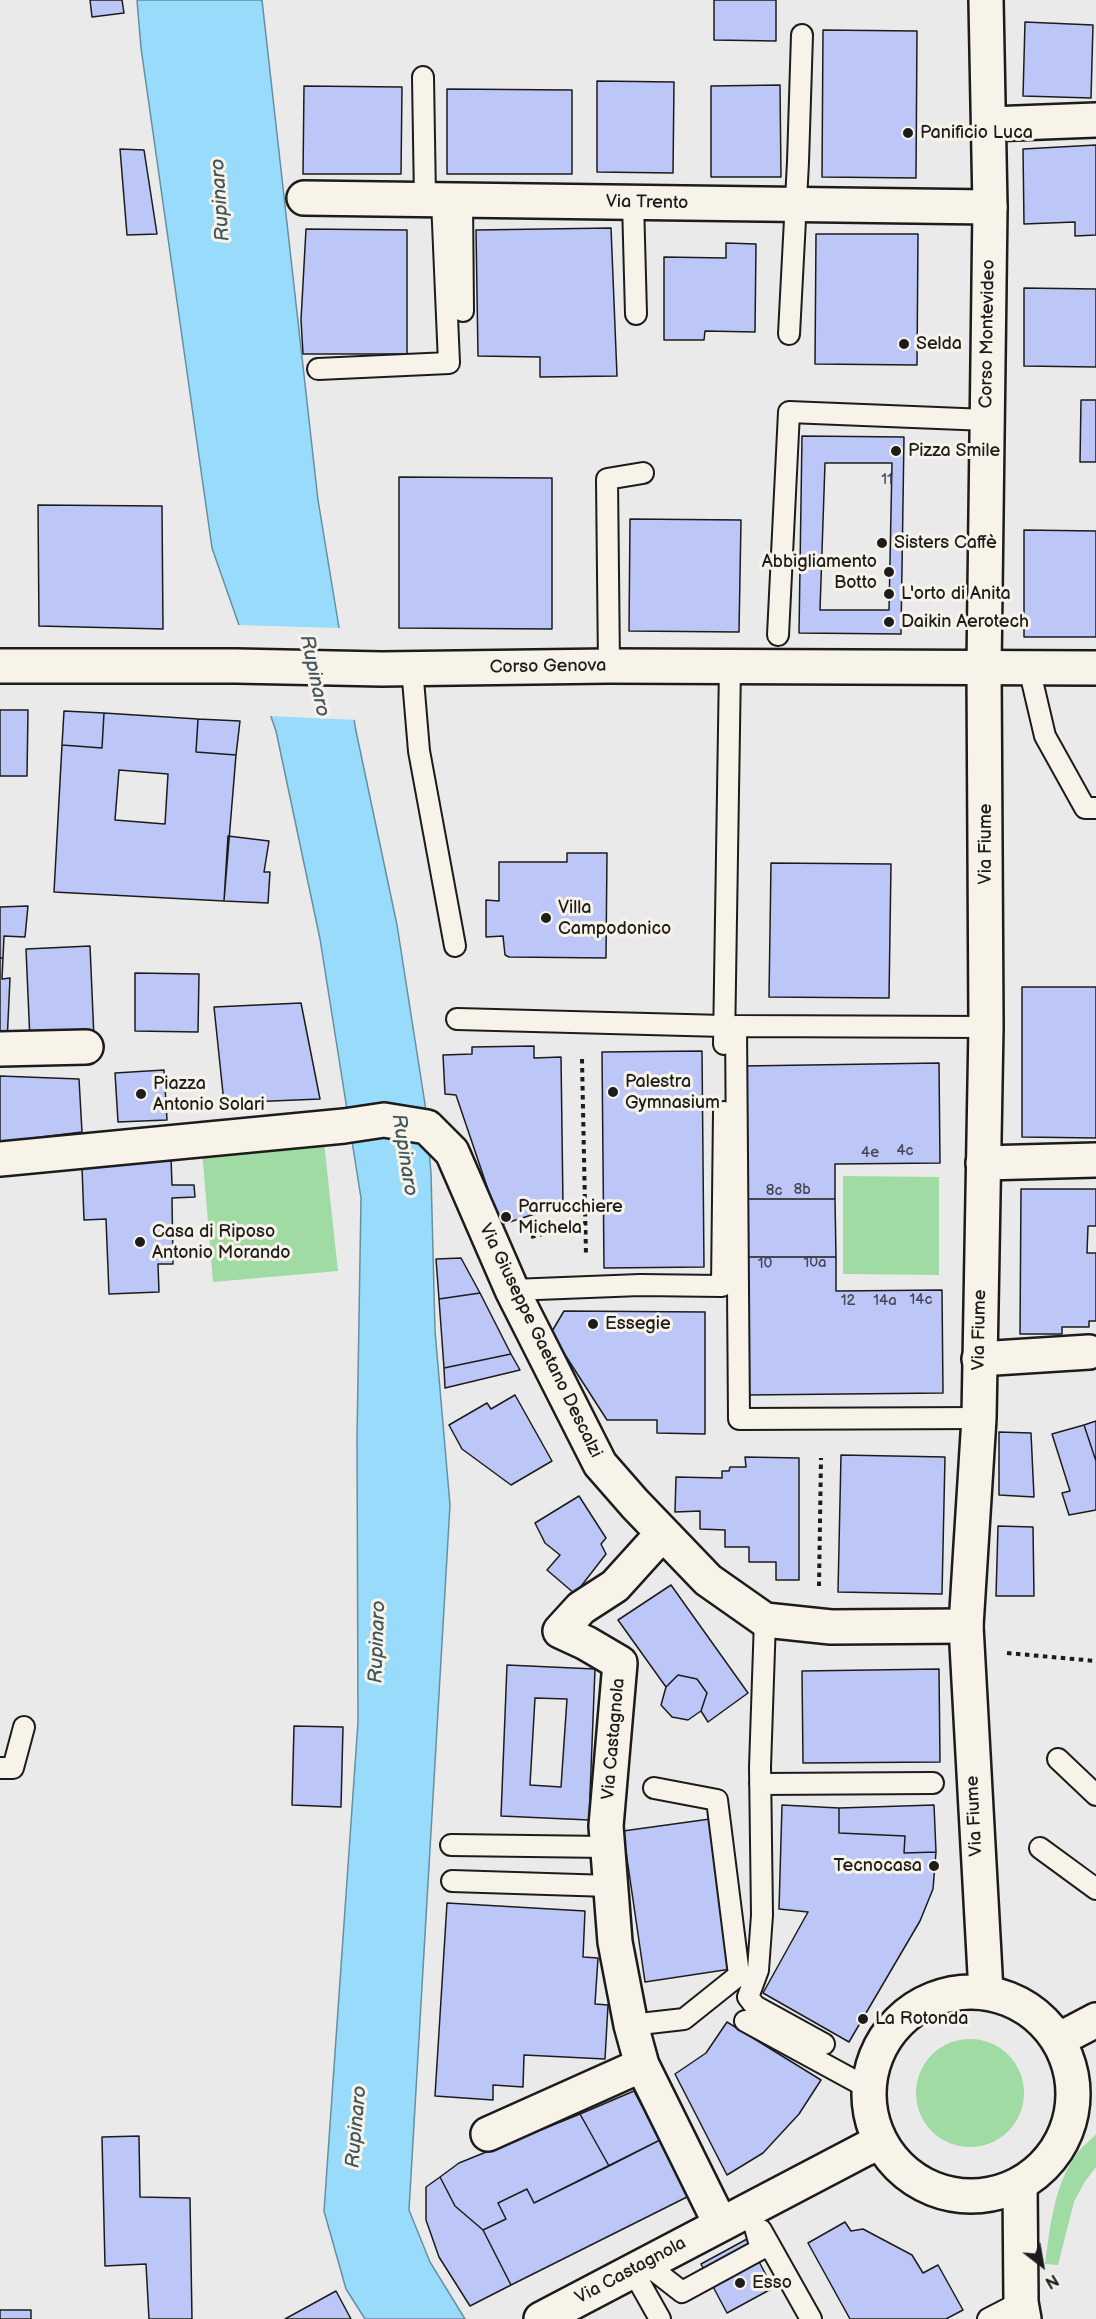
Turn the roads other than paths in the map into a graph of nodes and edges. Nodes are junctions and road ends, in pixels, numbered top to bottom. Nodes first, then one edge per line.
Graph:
1 (986, 0) edge
2 (802, 35) dead end
3 (423, 77) dead end
4 (1096, 120) edge
5 (990, 124) junction
6 (304, 198) dead end
7 (443, 200) junction
8 (633, 202) junction
9 (796, 205) junction
10 (990, 207) junction
11 (463, 312) dead end
12 (636, 314) dead end
13 (789, 334) dead end
14 (318, 369) dead end
15 (987, 420) junction
16 (643, 473) dead end
17 (778, 635) dead end
18 (0, 666) edge
19 (609, 666) junction
20 (730, 666) junction
21 (984, 667) junction
22 (397, 668) junction
23 (1029, 668) junction
24 (1096, 668) edge
25 (1096, 808) edge
26 (455, 946) dead end
27 (457, 1019) dead end
28 (724, 1026) junction
29 (986, 1027) junction
30 (87, 1047) dead end
31 (0, 1049) edge
32 (0, 1159) edge
33 (1096, 1160) edge
34 (984, 1163) junction
35 (512, 1290) junction
36 (1089, 1352) dead end
37 (979, 1359) junction
38 (980, 1418) junction
39 (663, 1533) junction
40 (765, 1620) junction
41 (966, 1626) junction
42 (24, 1727) dead end
43 (1058, 1759) dead end
44 (0, 1768) edge
45 (933, 1783) dead end
46 (759, 1784) junction
47 (654, 1788) dead end
48 (1096, 1796) edge
49 (451, 1845) dead end
50 (607, 1847) junction
51 (1040, 1848) dead end
52 (453, 1881) dead end
53 (610, 1886) junction
54 (1096, 1889) edge
55 (986, 1992) junction
56 (1096, 2020) edge
57 (745, 2021) dead end
58 (631, 2025) junction
59 (1058, 2040) junction
60 (824, 2044) dead end
61 (642, 2066) junction
62 (868, 2088) junction
63 (1096, 2093) edge
64 (1071, 2115) junction
65 (488, 2133) dead end
66 (880, 2144) junction
67 (1020, 2184) junction
68 (750, 2209) junction
69 (720, 2223) junction
70 (639, 2267) junction
71 (1022, 2310) edge
72 (541, 2319) edge
73 (660, 2319) edge
74 (811, 2319) edge
75 (988, 2319) edge

1 - 5 main road, Corso Montevideo
2 - 9 lane
3 - 7 lane
4 - 5 main road
5 - 10 main road, Corso Montevideo
6 - 7 main road, Via Trento
7 - 8 main road, Via Trento
7 - 11 lane
7 - 14 lane
8 - 9 main road, Via Trento
8 - 12 lane
9 - 10 main road, Via Trento
9 - 13 lane
10 - 15 main road, Corso Montevideo
15 - 17 lane
15 - 21 main road, Corso Montevideo
16 - 19 lane
18 - 22 main road, Corso Genova
19 - 20 main road, Corso Genova
19 - 22 main road, Corso Genova
20 - 21 main road, Corso Genova
20 - 28 lane
21 - 23 main road, Corso Genova
21 - 29 main road, Via Fiume
22 - 26 lane
23 - 24 main road, Corso Genova
23 - 25 lane
27 - 28 lane
28 - 35 lane
29 - 34 main road, Via Fiume
29 - 38 lane
30 - 31 main road
32 - 35 main road, Via Giuseppe Gaetano Descalzi
33 - 34 main road
34 - 37 main road, Via Fiume
35 - 39 main road, Via Giuseppe Gaetano Descalzi
36 - 37 main road
37 - 38 main road, Via Fiume
38 - 41 main road, Via Fiume
39 - 40 main road, Via Giuseppe Gaetano Descalzi
39 - 50 main road, Via Castagnola
40 - 41 main road, Via Giuseppe Gaetano Descalzi
40 - 46 lane
41 - 55 main road, Via Fiume
42 - 44 lane
43 - 48 lane
45 - 46 lane
46 - 60 lane
47 - 58 lane
49 - 50 lane
50 - 53 main road, Via Castagnola
51 - 54 lane
52 - 53 lane
53 - 58 main road, Via Castagnola
55 - 59 main road
55 - 62 main road
56 - 59 main road
57 - 62 lane
58 - 61 main road, Via Castagnola
59 - 64 main road
61 - 65 main road
61 - 69 main road, Via Castagnola
62 - 66 main road
63 - 64 main road
64 - 67 main road
66 - 67 main road
66 - 68 main road, Via Castagnola
67 - 71 main road
68 - 69 main road, Via Castagnola
68 - 70 lane
68 - 74 lane
69 - 70 main road, Via Castagnola
70 - 72 main road, Via Castagnola
70 - 73 lane
71 - 75 lane

